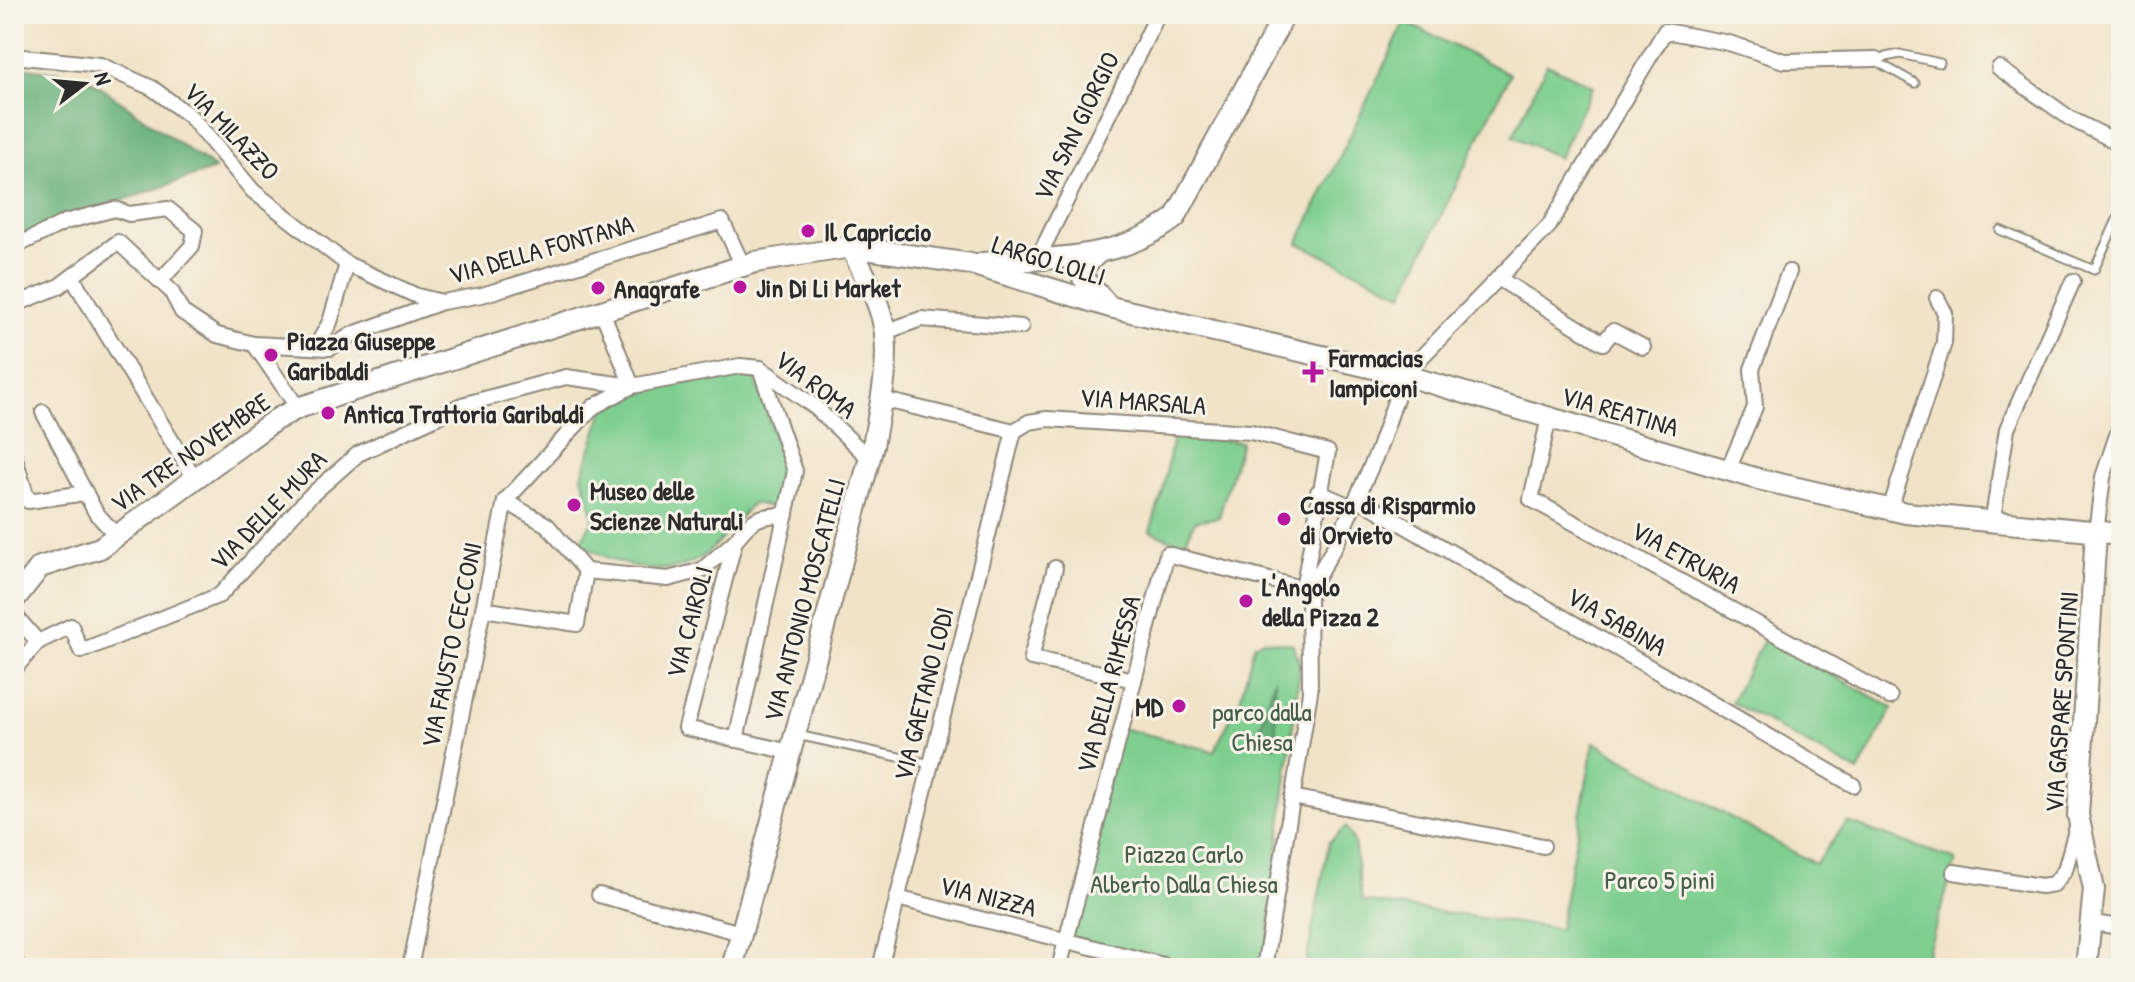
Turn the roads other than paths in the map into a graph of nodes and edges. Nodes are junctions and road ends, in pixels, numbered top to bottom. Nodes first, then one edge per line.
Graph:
1 (1158, 14) edge
2 (1285, 14) edge
3 (14, 56) edge
4 (1878, 59) junction
5 (1940, 63) dead end
6 (1999, 68) dead end
7 (1915, 83) dead end
8 (2121, 144) edge
9 (2121, 211) edge
10 (2000, 230) dead end
11 (14, 247) edge
12 (851, 247) junction
13 (1098, 253) junction
14 (1038, 258) junction
15 (347, 264) junction
16 (971, 264) junction
17 (743, 266) junction
18 (1789, 272) dead end
19 (72, 277) junction
20 (1498, 278) junction
21 (160, 281) junction
22 (2073, 281) dead end
23 (1937, 298) dead end
24 (442, 302) junction
25 (14, 305) edge
26 (1110, 307) junction
27 (602, 311) junction
28 (1021, 327) dead end
29 (885, 332) junction
30 (254, 344) junction
31 (323, 347) junction
32 (1643, 347) dead end
33 (760, 368) junction
34 (1404, 375) junction
35 (632, 386) junction
36 (881, 399) junction
37 (298, 408) junction
38 (43, 412) dead end
39 (1549, 417) junction
40 (2121, 423) edge
41 (1014, 431) junction
42 (14, 455) edge
43 (869, 458) junction
44 (1728, 470) junction
45 (195, 479) junction
46 (18, 482) edge
47 (1318, 492) junction
48 (86, 493) junction
49 (505, 501) junction
50 (1354, 503) junction
51 (1890, 509) junction
52 (786, 515) junction
53 (1992, 524) junction
54 (2096, 533) junction
55 (2121, 534) edge
56 (117, 536) junction
57 (735, 541) junction
58 (1055, 568) dead end
59 (586, 571) junction
60 (1306, 590) junction
61 (14, 600) edge
62 (483, 609) junction
63 (14, 614) edge
64 (38, 642) junction
65 (14, 669) edge
66 (1134, 680) junction
67 (1890, 697) dead end
68 (736, 740) junction
69 (793, 743) junction
70 (931, 764) junction
71 (1853, 785) dead end
72 (1292, 797) junction
73 (2078, 823) junction
74 (1543, 846) dead end
75 (1954, 872) dead end
76 (599, 895) dead end
77 (897, 898) junction
78 (2092, 923) junction
79 (2121, 927) edge
80 (741, 933) junction
81 (1066, 940) junction
82 (14, 959) edge
83 (18, 968) edge
84 (410, 968) edge
85 (732, 968) edge
86 (880, 968) edge
87 (1059, 968) edge
88 (1175, 968) edge
89 (1264, 968) edge
90 (2086, 968) edge

1 - 14 street, VIA SAN GIORGIO
2 - 13 main road
3 - 15 street, VIA MILAZZO
4 - 5 lane
4 - 7 lane
4 - 20 street
6 - 8 street
9 - 10 lane
11 - 21 street
12 - 16 main road, VIA TRE NOVEMBRE
12 - 17 main road, VIA TRE NOVEMBRE
12 - 29 main road, VIA ANTONIO MOSCATELLI
13 - 14 main road, LARGO LOLLI
13 - 26 main road, LARGO LOLLI
14 - 16 main road, LARGO LOLLI
15 - 24 street, VIA MILAZZO
15 - 31 street
16 - 26 main road, LARGO LOLLI
17 - 24 street, VIA DELLA FONTANA
17 - 27 main road, VIA TRE NOVEMBRE
18 - 44 street
19 - 21 street
19 - 25 street
19 - 45 street
20 - 32 street
20 - 34 street
21 - 30 street
22 - 53 street
23 - 51 street
24 - 31 street, VIA DELLA FONTANA
26 - 34 main road, VIA REATINA
27 - 35 street
27 - 37 main road, VIA TRE NOVEMBRE
28 - 29 street
29 - 36 main road, VIA ANTONIO MOSCATELLI
30 - 31 street
30 - 37 street
33 - 35 street, VIA ROMA
33 - 43 street, VIA ROMA
33 - 52 street
34 - 39 main road, VIA REATINA
34 - 50 street
35 - 49 street
35 - 64 street, VIA DELLE MURA
36 - 41 street
36 - 43 main road, VIA ANTONIO MOSCATELLI
37 - 45 main road, VIA TRE NOVEMBRE
38 - 48 street
39 - 44 main road, VIA REATINA
39 - 67 street, VIA ETRURIA
40 - 54 street
41 - 47 street, VIA MARSALA
41 - 70 street, VIA GAETANO LODI
42 - 46 street
43 - 69 main road, VIA ANTONIO MOSCATELLI
44 - 51 main road, VIA REATINA
45 - 56 main road, VIA TRE NOVEMBRE
46 - 48 street
47 - 50 street
47 - 60 street
48 - 56 street
49 - 59 street
49 - 62 street, VIA FAUSTO CECCONI
50 - 60 street
50 - 71 street, VIA SABINA
51 - 53 main road, VIA REATINA
52 - 57 street, VIA CAIROLI
52 - 68 street
53 - 54 main road, VIA REATINA
54 - 55 main road, VIA REATINA
54 - 73 main road, VIA GASPARE SPONTINI
56 - 61 main road, VIA TRE NOVEMBRE
57 - 59 street
57 - 68 street, VIA CAIROLI
58 - 66 street
59 - 62 street
60 - 66 street, VIA DELLA RIMESSA
60 - 72 street
62 - 84 street, VIA FAUSTO CECCONI
63 - 64 street
64 - 65 street
66 - 81 street, VIA DELLA RIMESSA
68 - 69 street
69 - 70 lane
69 - 80 main road, VIA ANTONIO MOSCATELLI
70 - 77 street, VIA GAETANO LODI
72 - 74 street
72 - 89 street
73 - 75 street
73 - 78 main road, VIA GASPARE SPONTINI
76 - 80 street
77 - 81 street, VIA NIZZA
77 - 86 street, VIA GAETANO LODI
78 - 79 street
78 - 90 main road, VIA GASPARE SPONTINI
80 - 85 main road, VIA ANTONIO MOSCATELLI
81 - 87 street, VIA DELLA RIMESSA
81 - 88 street
82 - 83 street

